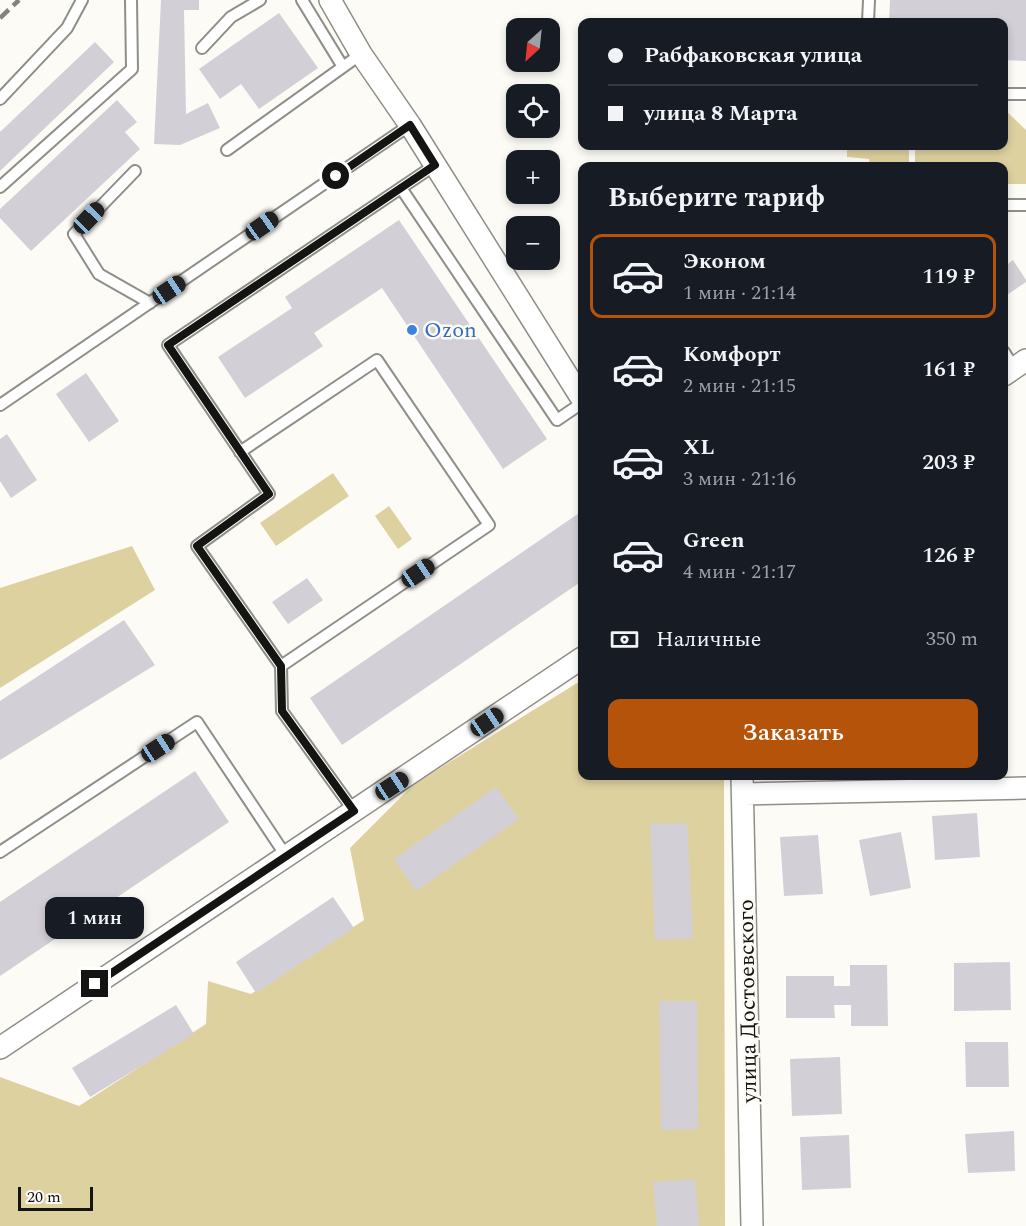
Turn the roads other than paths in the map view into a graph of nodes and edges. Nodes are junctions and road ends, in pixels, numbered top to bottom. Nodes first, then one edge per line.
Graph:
1 (82, 0) edge
2 (131, 0) edge
3 (260, 0) edge
4 (302, 0) edge
5 (330, 0) edge
6 (868, 0) edge
7 (868, 18) edge
8 (202, 48) dead end
9 (361, 54) junction
10 (343, 67) junction
11 (1008, 94) edge
12 (1026, 94) edge
13 (0, 99) edge
14 (410, 125) junction
15 (226, 150) dead end
16 (435, 165) junction
17 (135, 171) dead end
18 (0, 187) edge
19 (401, 188) junction
20 (1008, 205) edge
21 (1026, 205) edge
22 (150, 303) junction
23 (578, 395) edge
24 (578, 404) edge
25 (0, 405) edge
26 (240, 452) junction
27 (578, 661) edge
28 (281, 666) junction
29 (743, 785) edge
30 (1026, 788) edge
31 (354, 811) junction
32 (0, 852) edge
33 (286, 856) junction
34 (0, 1048) edge
35 (752, 1226) edge

1 - 13 lane
2 - 18 lane
3 - 8 lane
4 - 10 lane
5 - 9 street
6 - 7 lane
9 - 10 lane
9 - 14 street
10 - 15 lane
11 - 12 lane
14 - 16 street
14 - 22 lane
16 - 19 lane
16 - 23 street
17 - 22 lane
19 - 24 lane
19 - 26 lane
20 - 21 lane
22 - 25 lane
26 - 28 lane
26 - 28 lane
27 - 31 street
28 - 31 lane
29 - 30 street
29 - 35 street, улица Достоевского
31 - 33 street
32 - 33 lane
33 - 34 street

